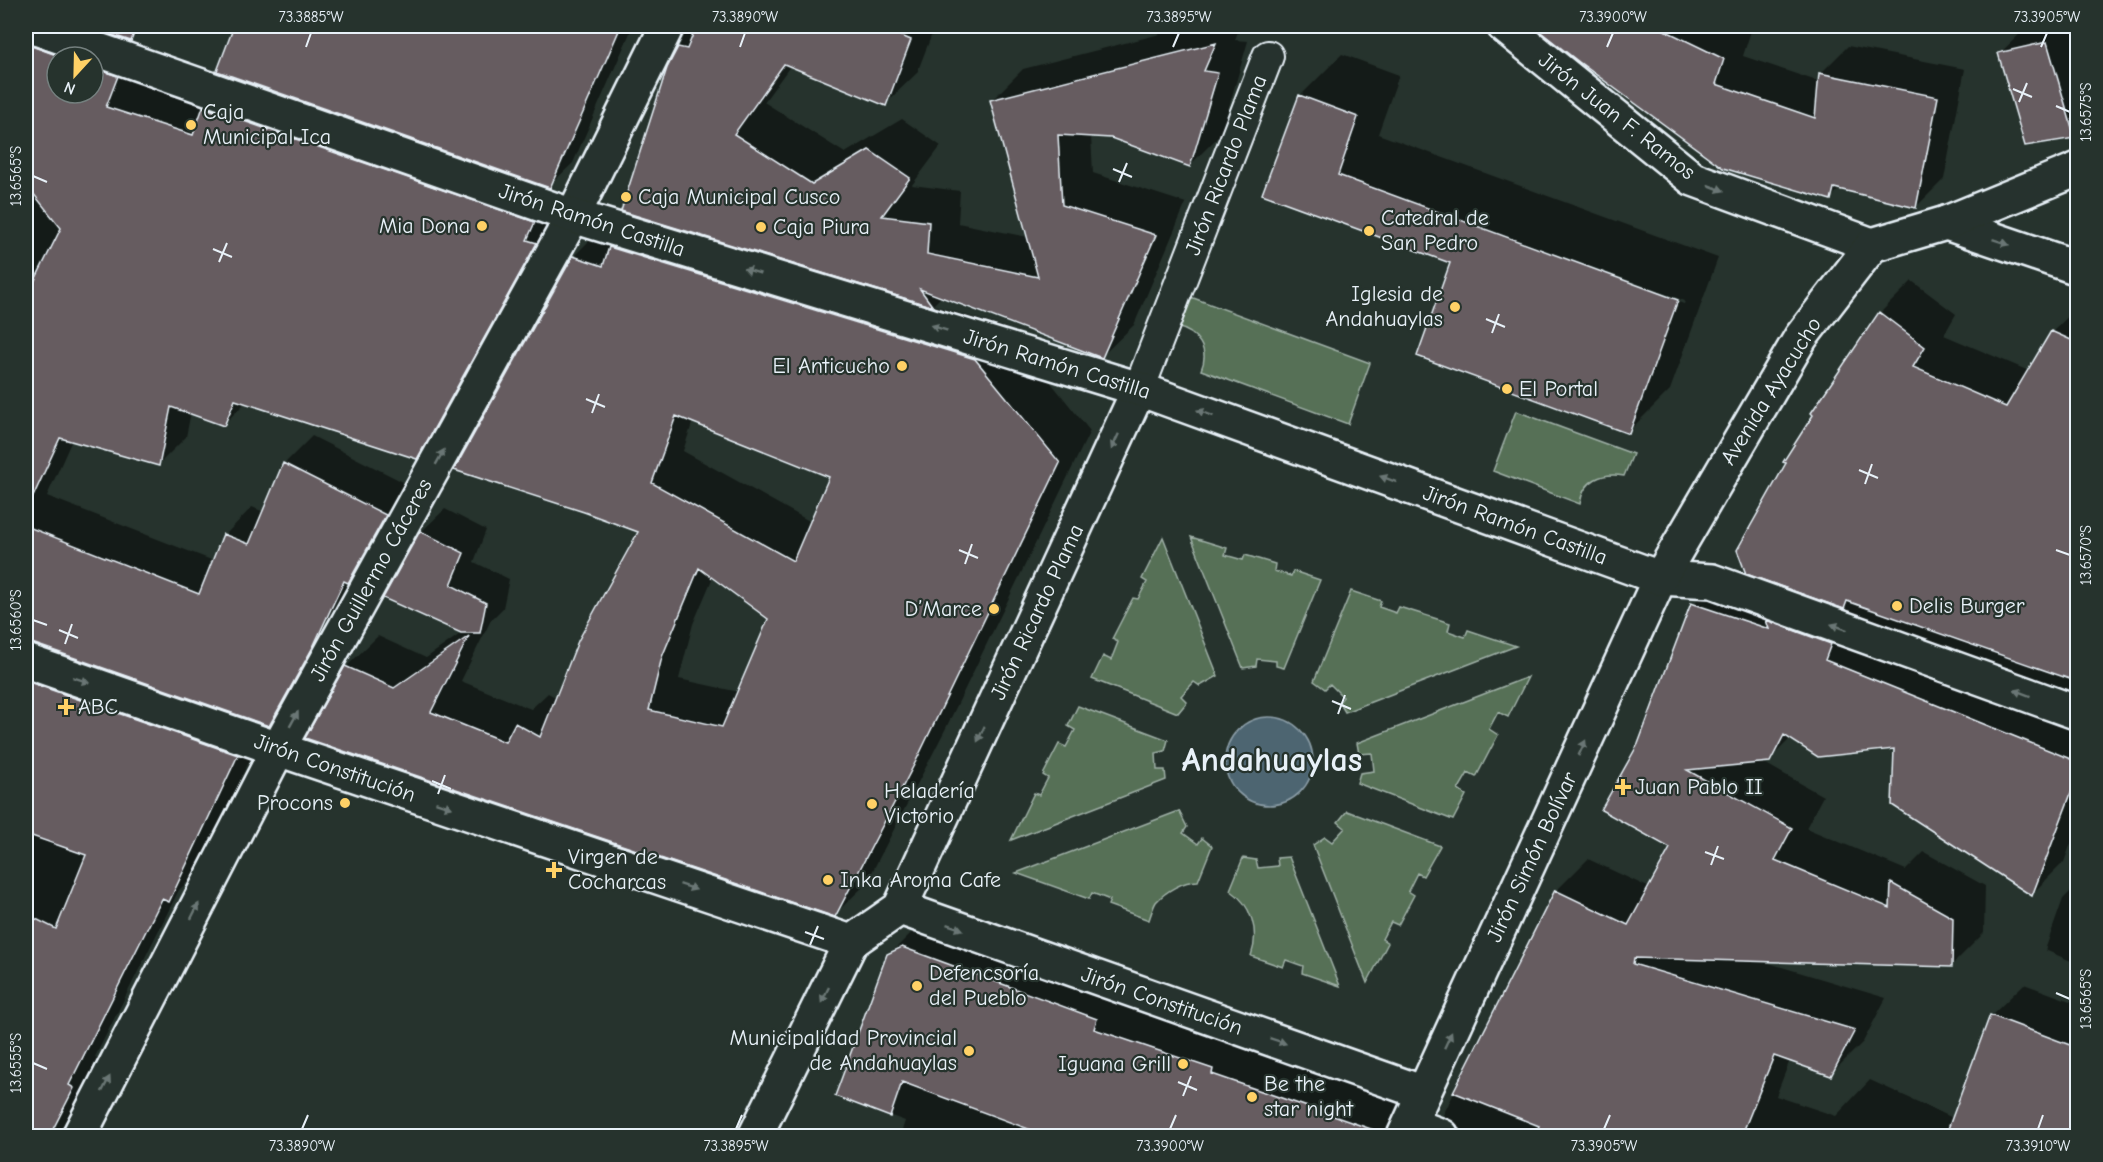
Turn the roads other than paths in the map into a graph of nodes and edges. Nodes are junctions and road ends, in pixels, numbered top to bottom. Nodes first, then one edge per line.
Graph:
1 (30, 26) edge
2 (667, 26) edge
3 (1504, 26) edge
4 (1268, 56) dead end
5 (2078, 169) edge
6 (573, 216) junction
7 (1946, 223) junction
8 (1872, 245) junction
9 (2078, 268) edge
10 (1139, 389) junction
11 (1660, 578) junction
12 (26, 661) edge
13 (2078, 713) edge
14 (278, 749) junction
15 (900, 908) junction
16 (851, 942) junction
17 (1424, 1093) junction
18 (1407, 1130) edge
19 (79, 1137) edge
20 (755, 1137) edge
21 (1442, 1137) edge

1 - 6 street, Jirón Ramón Castilla
2 - 6 street, Jirón Guillermo Cáceres
3 -> 8 street, Jirón Juan F. Ramos
4 - 10 lane, Jirón Ricardo Plama
5 - 7 street
10 -> 6 street, Jirón Ramón Castilla
14 -> 6 street, Jirón Guillermo Cáceres
7 - 8 street
7 -> 9 street
8 - 11 street, Avenida Ayacucho
11 -> 10 street, Jirón Ramón Castilla
10 -> 15 street, Jirón Ricardo Plama
13 -> 11 street, Jirón Ramón Castilla
17 -> 11 street, Jirón Simón Bolívar
12 -> 14 street, Jirón Constitución
14 -> 16 street, Jirón Constitución
19 -> 14 street, Jirón Guillermo Cáceres
15 - 16 street
15 -> 17 street, Jirón Constitución
16 -> 20 street
17 - 18 street, Jirón Simón Bolívar
18 - 21 street

